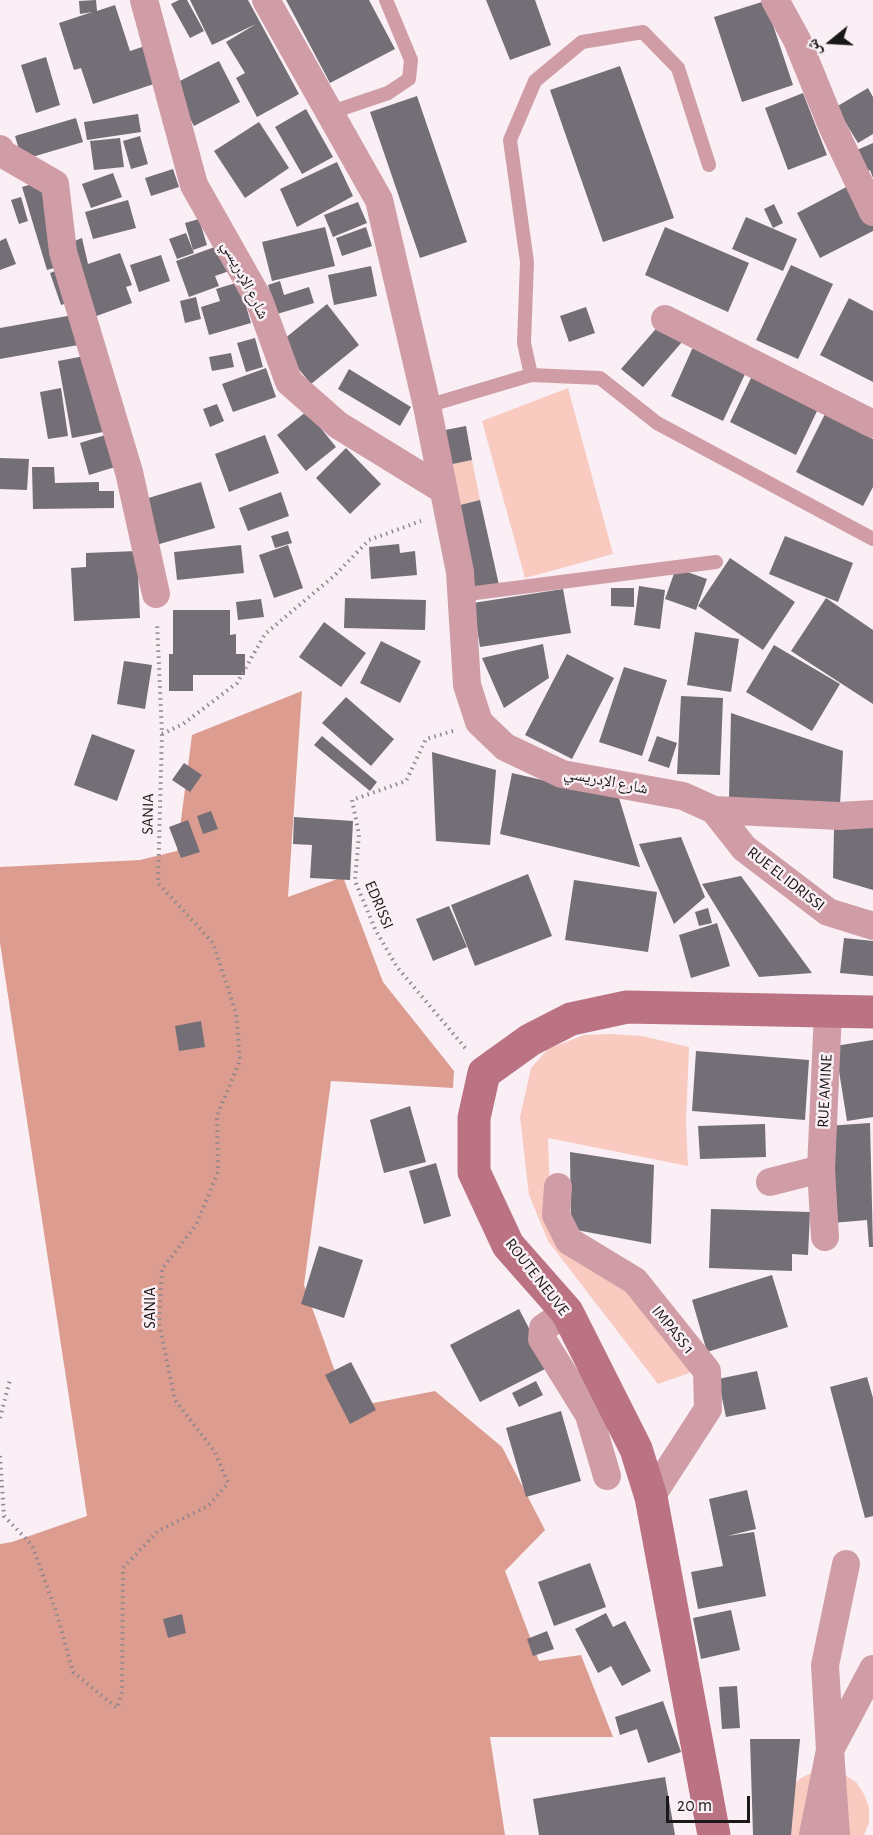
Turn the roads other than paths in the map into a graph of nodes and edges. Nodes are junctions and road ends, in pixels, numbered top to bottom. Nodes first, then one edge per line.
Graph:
1 (144, 0) edge
2 (266, 0) edge
3 (386, 0) edge
4 (775, 0) edge
5 (329, 113) junction
6 (0, 149) edge
7 (709, 165) dead end
8 (873, 212) edge
9 (665, 319) dead end
10 (531, 375) junction
11 (427, 405) junction
12 (873, 424) edge
13 (445, 500) junction
14 (873, 539) edge
15 (716, 562) dead end
16 (156, 594) road end
17 (460, 595) junction
18 (714, 810) junction
19 (873, 814) edge
20 (873, 926) edge
21 (828, 1012) junction
22 (873, 1012) edge
23 (821, 1169) junction
24 (770, 1182) dead end
25 (558, 1187) dead end
26 (825, 1237) dead end
27 (567, 1312) junction
28 (607, 1476) dead end
29 (651, 1497) junction
30 (846, 1564) dead end
31 (873, 1669) edge
32 (830, 1750) junction
33 (714, 1835) edge
34 (813, 1835) edge
35 (836, 1835) edge

1 - 13 street, شارع الإدريسي
2 - 5 street, شارع الإدريسي
3 - 5 lane
4 - 8 street
5 - 11 street, شارع الإدريسي
6 - 16 street
7 - 10 lane
9 - 12 street
10 - 11 lane
10 - 14 lane
11 - 13 street, شارع الإدريسي
13 - 17 street, شارع الإدريسي
15 - 17 lane
17 - 18 street, شارع الإدريسي
18 - 19 street, شارع الإدريسي
18 - 20 street, RUE EL IDRISSI
21 - 22 main road
21 - 23 street, RUE AMINE
21 - 27 main road, ROUTE NEUVE
23 - 24 street
23 - 26 street, RUE AMINE
25 - 29 street, IMPASS 1
27 - 28 street
27 - 29 main road, ROUTE NEUVE
29 - 33 main road, ROUTE NEUVE
30 - 32 street
31 - 32 street
32 - 34 street
32 - 35 street

